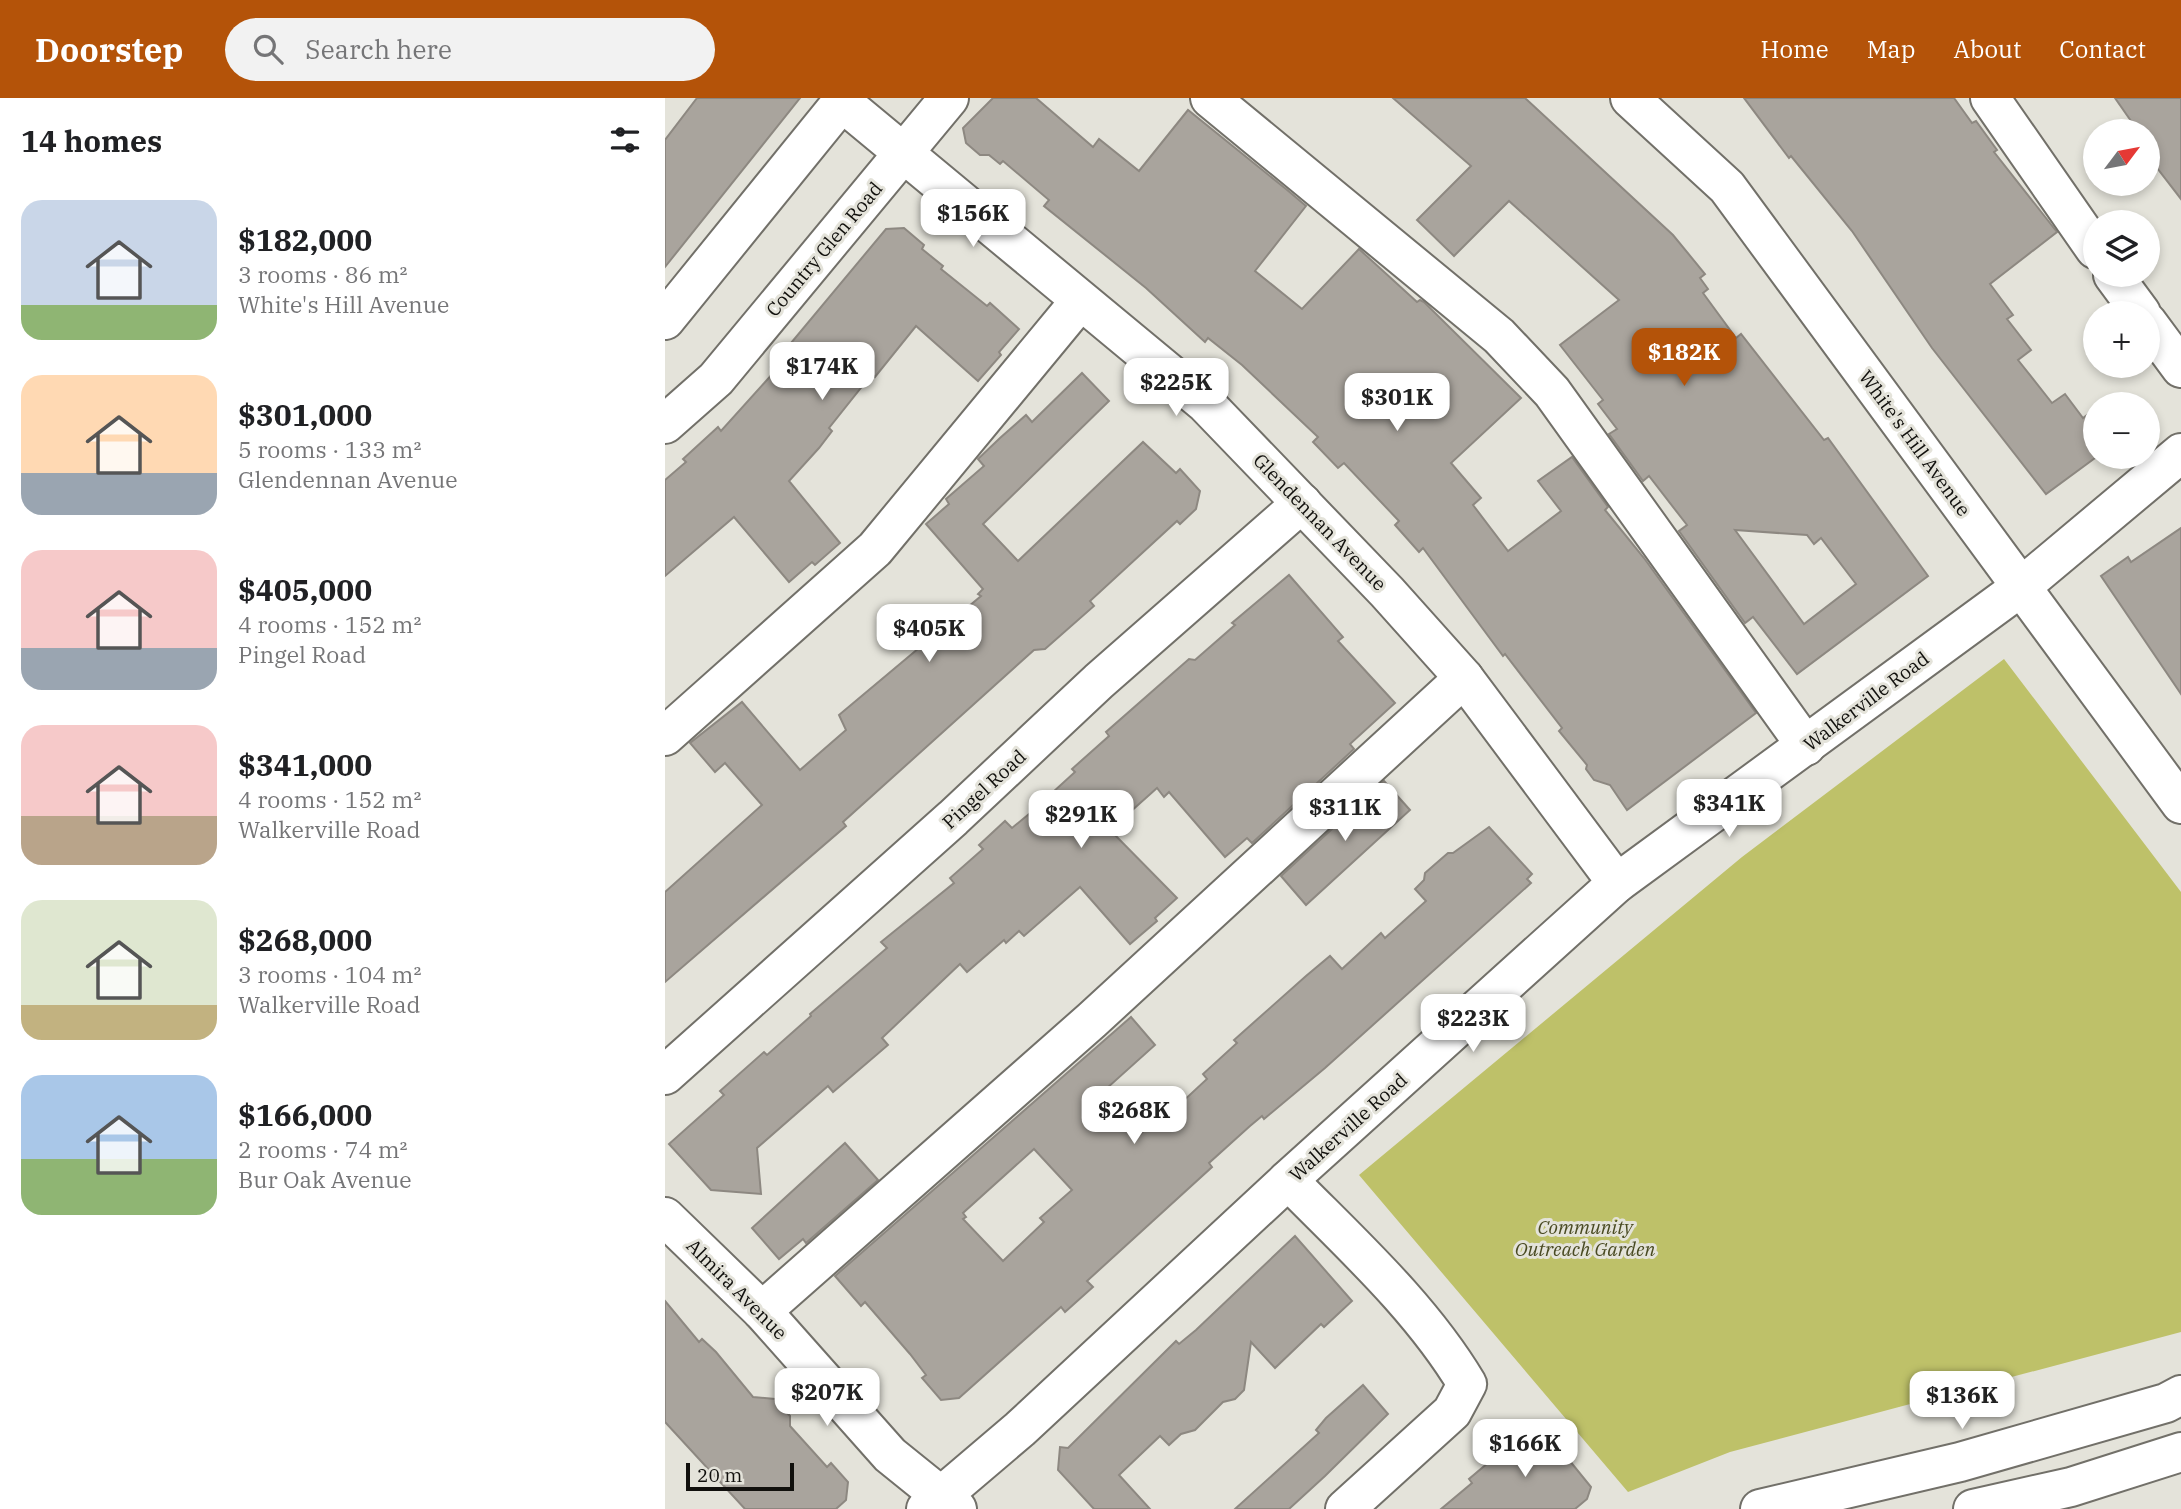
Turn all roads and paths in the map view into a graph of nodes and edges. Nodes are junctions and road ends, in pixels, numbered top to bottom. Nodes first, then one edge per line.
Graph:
1 (949, 98) edge
2 (1210, 98) edge
3 (1630, 98) edge
4 (1990, 98) edge
5 (843, 100) edge
6 (904, 153) junction
7 (2083, 232) edge
8 (1080, 301) junction
9 (665, 320) edge
10 (2160, 339) edge
11 (2181, 368) edge
12 (665, 424) edge
13 (2181, 453) edge
14 (1302, 503) junction
15 (2021, 587) junction
16 (1464, 678) junction
17 (665, 736) edge
18 (1806, 746) junction
19 (2181, 804) edge
20 (1617, 883) junction
21 (665, 1075) edge
22 (1288, 1181) junction
23 (665, 1217) edge
24 (762, 1311) junction
25 (2181, 1395) edge
26 (2181, 1452) edge
27 (941, 1505) edge
28 (1345, 1509) edge
29 (1760, 1509) edge
30 (1973, 1509) edge

1 - 6 street, Country Glen Road
2 - 18 street
3 - 15 street, White's Hill Avenue
4 - 7 street
5 - 6 street, Glendennan Avenue
5 - 9 street
6 - 8 street, Glendennan Avenue
6 - 12 street, Country Glen Road
8 - 14 street, Glendennan Avenue
8 - 17 street
10 - 11 street
13 - 15 street, Walkerville Road
14 - 16 street, Glendennan Avenue
14 - 21 street, Pingel Road
15 - 18 street, Walkerville Road
15 - 19 street, White's Hill Avenue
16 - 20 street, Glendennan Avenue
16 - 24 street
18 - 20 street, Walkerville Road
20 - 22 street, Walkerville Road
22 - 27 street, Walkerville Road
22 - 28 street
23 - 24 street, Almira Avenue
24 - 27 street, Almira Avenue
25 - 29 street
26 - 30 street

